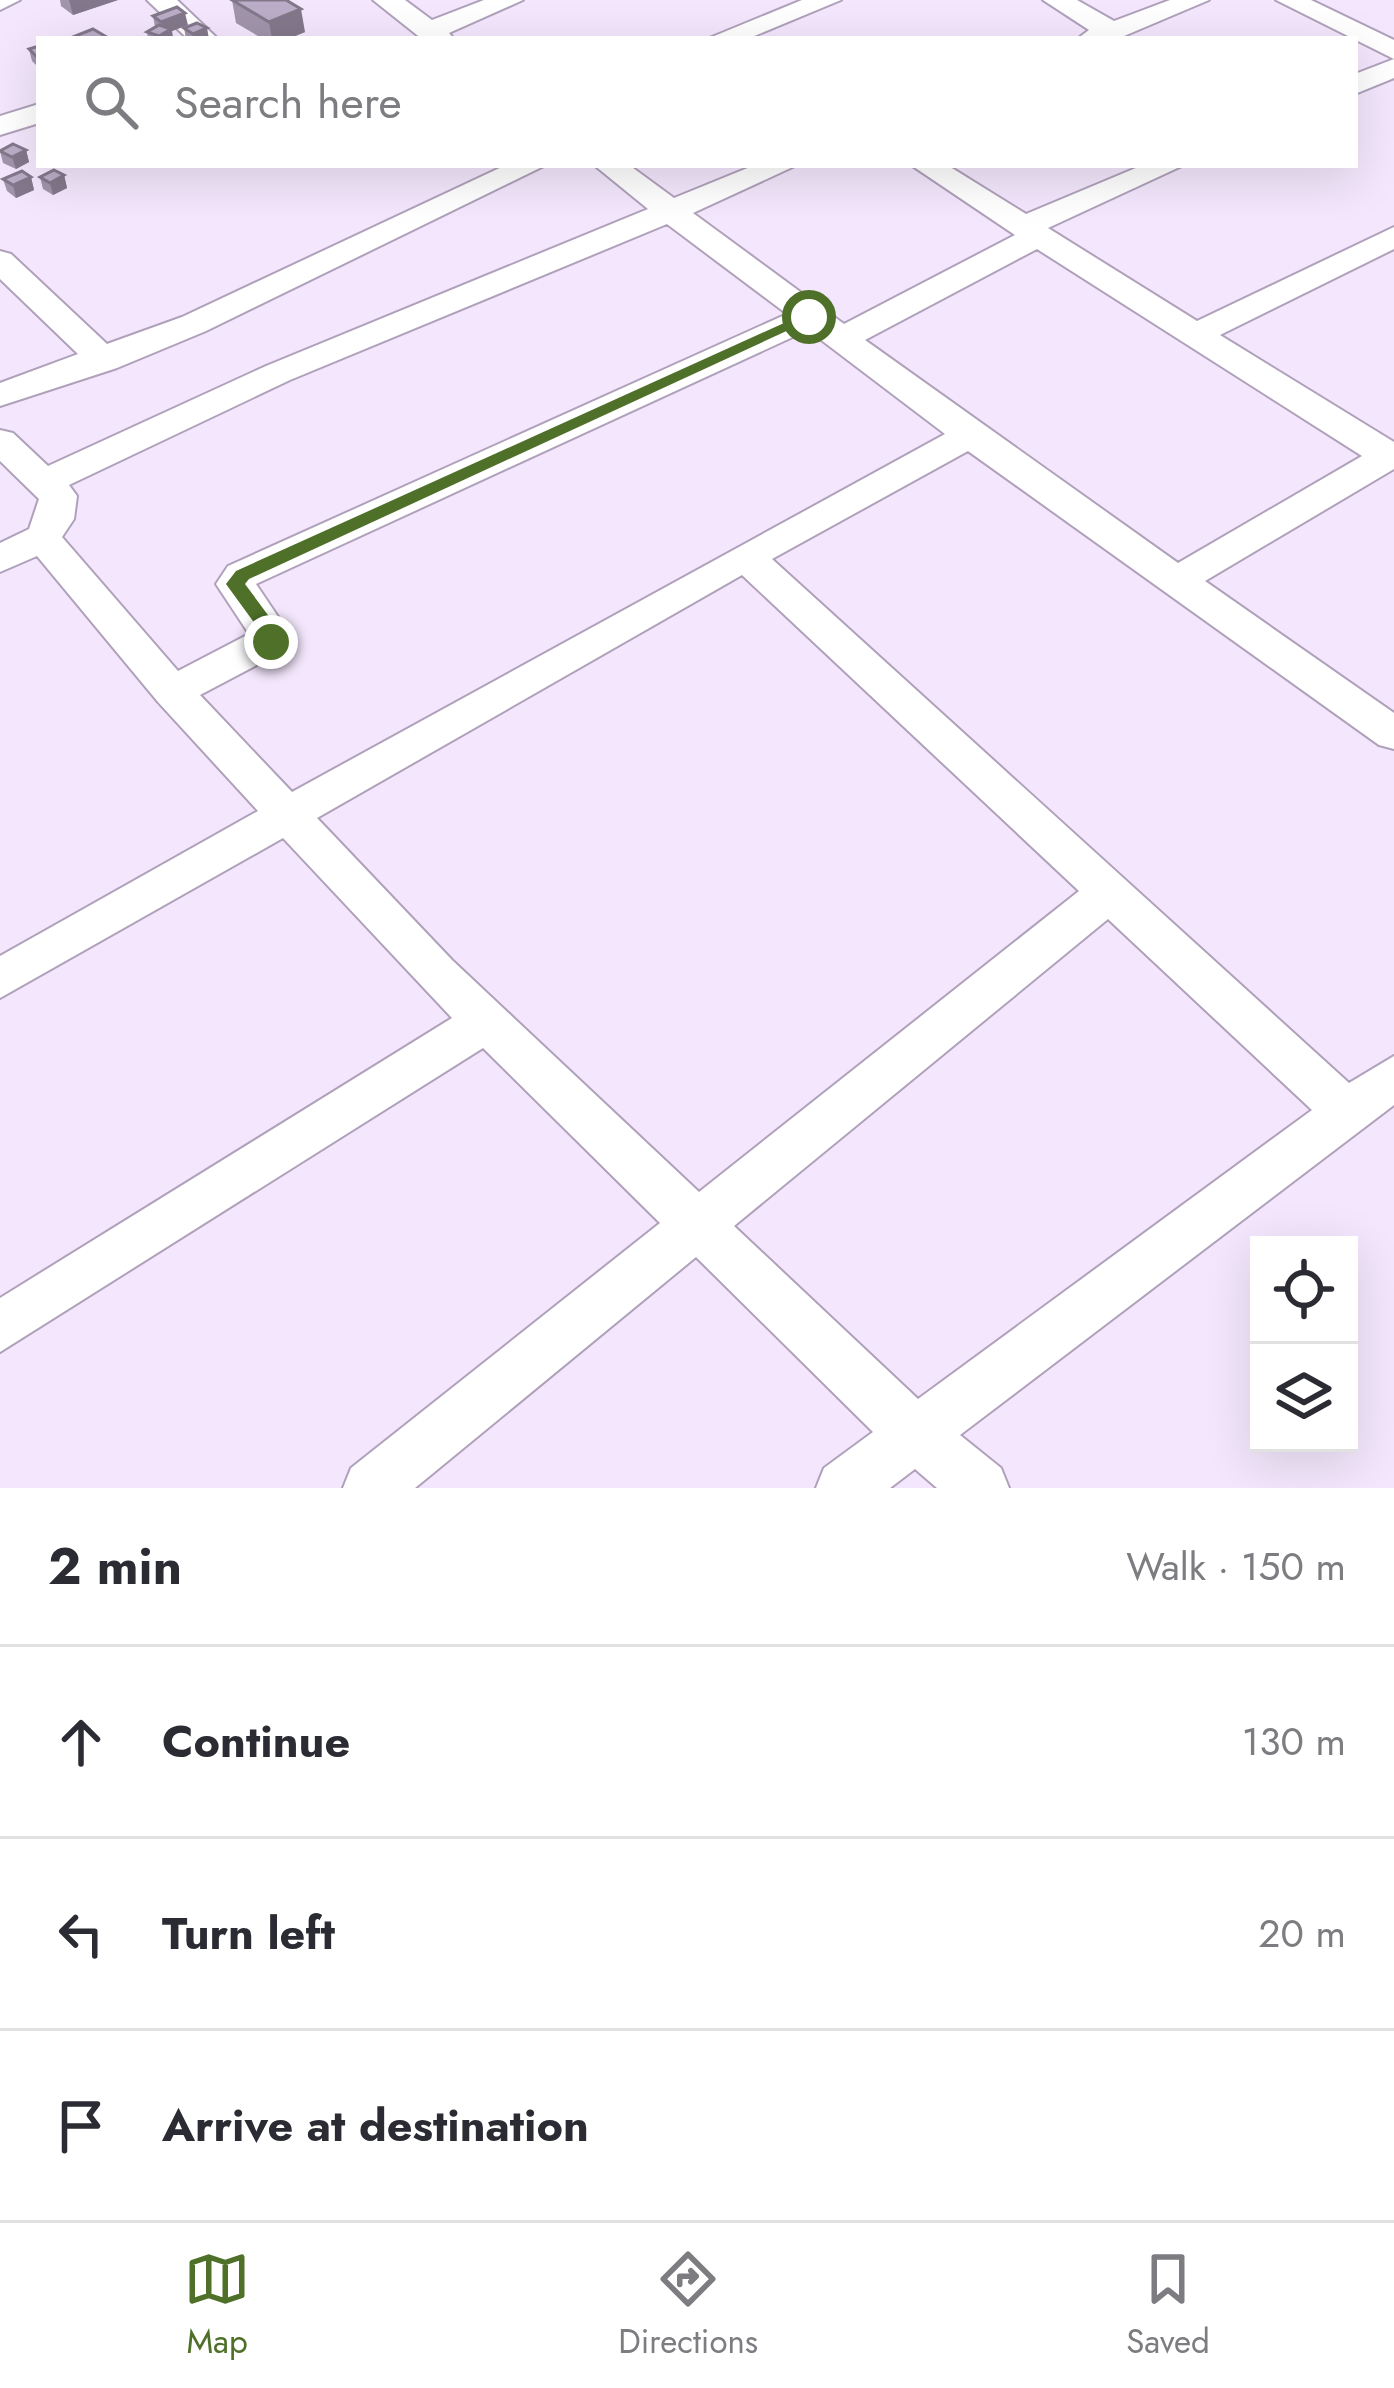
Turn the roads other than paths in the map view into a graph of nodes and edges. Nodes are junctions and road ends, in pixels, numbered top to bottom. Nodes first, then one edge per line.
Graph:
1 (160, 0) edge
2 (387, 0) edge
3 (509, 0) edge
4 (827, 0) edge
5 (1057, 0) edge
6 (1195, 0) edge
7 (1290, 0) edge
8 (434, 35) edge
9 (1101, 35) edge
10 (201, 36) edge
11 (730, 36) edge
12 (1394, 51) edge
13 (1394, 68) edge
14 (1358, 84) edge
15 (36, 114) edge
16 (0, 126) edge
17 (525, 168) edge
18 (613, 168) edge
19 (775, 168) edge
20 (931, 168) edge
21 (1163, 168) edge
22 (667, 212) junction
23 (1030, 232) junction
24 (1394, 237) edge
25 (0, 261) edge
26 (825, 328) junction
27 (1196, 334) junction
28 (105, 361) junction
29 (0, 395) edge
30 (970, 435) junction
31 (0, 441) edge
32 (1391, 454) edge
33 (47, 481) junction
34 (42, 538) junction
35 (745, 556) junction
36 (0, 559) edge
37 (1177, 581) junction
38 (172, 692) junction
39 (1392, 731) edge
40 (293, 816) junction
41 (1109, 892) junction
42 (0, 979) edge
43 (487, 1021) junction
44 (1394, 1077) edge
45 (1347, 1112) junction
46 (698, 1221) junction
47 (0, 1327) edge
48 (917, 1436) junction
49 (371, 1488) edge
50 (844, 1488) edge
51 (981, 1488) edge

1 - 10 street
2 - 8 street
3 - 8 street
4 - 11 street
5 - 9 street
6 - 9 street
7 - 12 street
13 - 14 street
15 - 16 street
17 - 28 street
18 - 22 street
19 - 22 street
20 - 23 street
21 - 23 street
22 - 26 street
22 - 33 street
23 - 26 street
23 - 27 street
24 - 27 street
25 - 28 street
26 - 30 street
26 - 38 street
27 - 32 street
28 - 29 street
30 - 35 street
30 - 37 street
31 - 33 street
32 - 37 street
33 - 34 street
34 - 36 street
34 - 38 street
35 - 40 street
35 - 41 street
37 - 39 street
38 - 40 street
40 - 42 street
40 - 43 street
41 - 45 street
41 - 46 street
43 - 46 street
43 - 47 street
44 - 45 street
45 - 48 street
46 - 48 street
46 - 49 street
48 - 50 street
48 - 51 street

